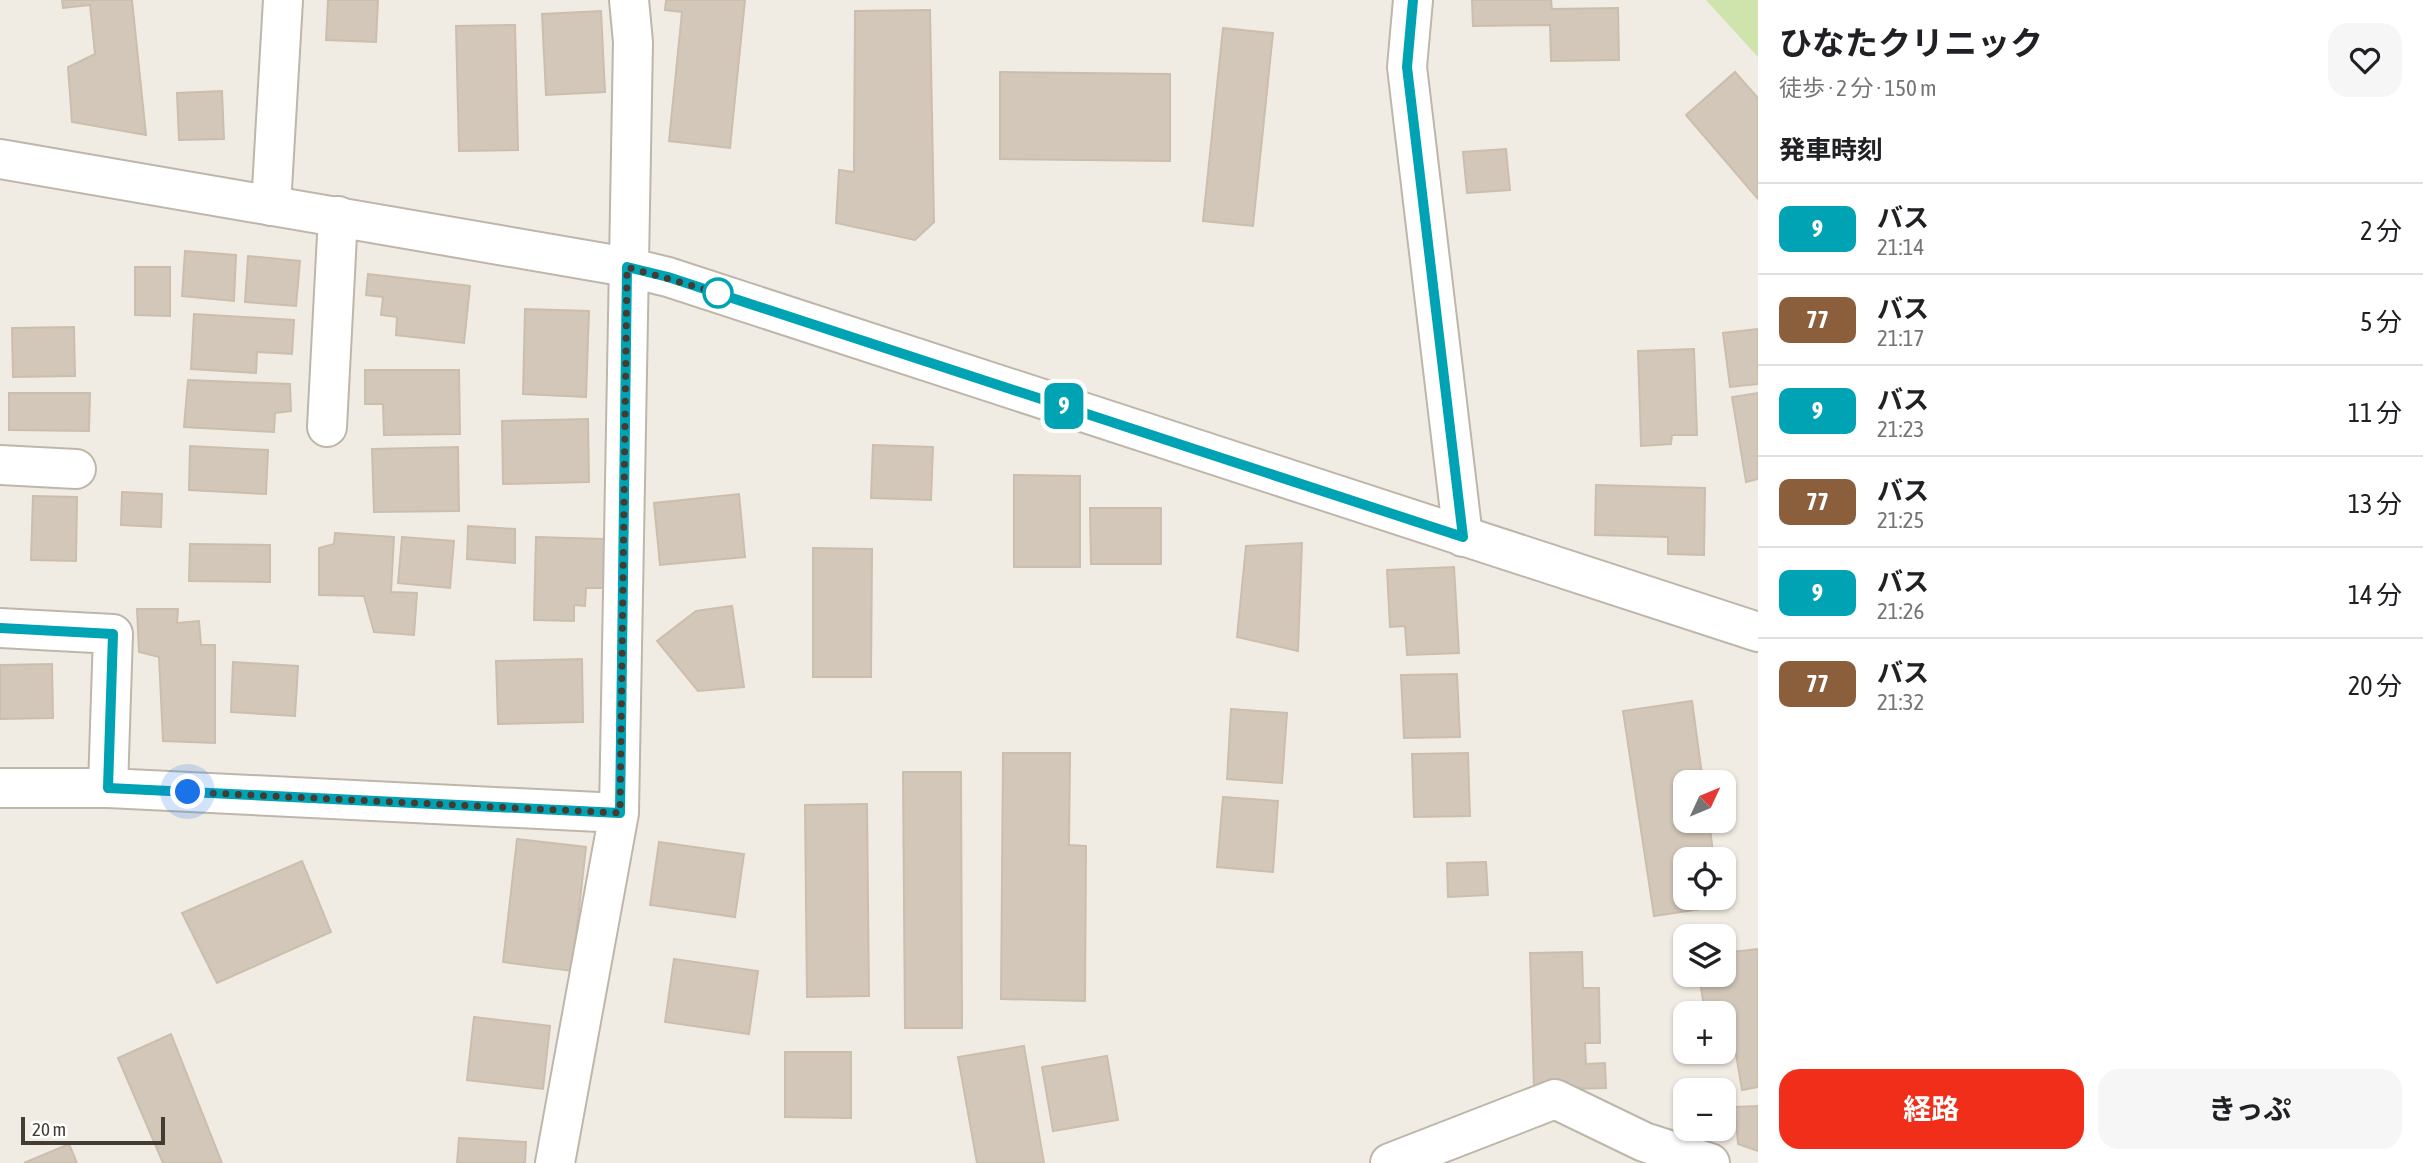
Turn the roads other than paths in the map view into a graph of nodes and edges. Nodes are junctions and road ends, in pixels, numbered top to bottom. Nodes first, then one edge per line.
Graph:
1 (283, 0) edge
2 (629, 0) edge
3 (1413, 0) edge
4 (0, 159) edge
5 (271, 206) junction
6 (338, 216) junction
7 (627, 267) junction
8 (327, 427) dead end
9 (0, 465) edge
10 (76, 469) dead end
11 (1463, 537) junction
12 (0, 628) edge
13 (1758, 632) edge
14 (0, 788) edge
15 (108, 788) junction
16 (620, 813) junction
17 (555, 1163) edge
18 (1390, 1163) edge
19 (1710, 1163) edge

1 - 5 street
2 - 7 street
3 - 11 street
4 - 5 street
5 - 6 street
6 - 7 street
6 - 8 street
7 - 11 street
7 - 16 street
9 - 10 street
11 - 13 street
12 - 15 street
14 - 15 street
15 - 16 street
16 - 17 street
18 - 19 street

